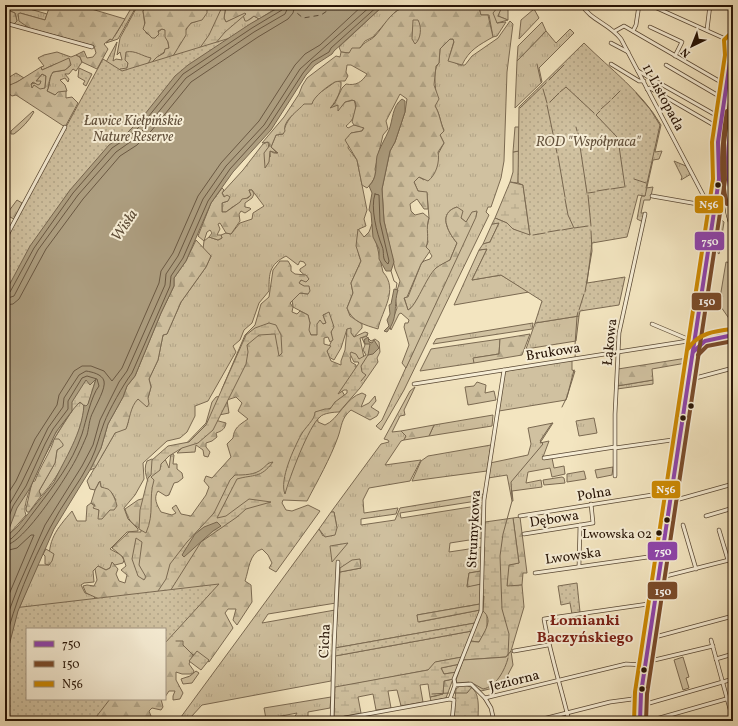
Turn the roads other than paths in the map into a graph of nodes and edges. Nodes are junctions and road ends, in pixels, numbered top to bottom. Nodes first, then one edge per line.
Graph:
1 (582, 5) edge
2 (639, 5) edge
3 (650, 5) edge
4 (710, 5) edge
5 (5, 23) edge
6 (650, 27) dead end
7 (707, 30) junction
8 (615, 31) junction
9 (633, 31) junction
10 (732, 40) edge
11 (611, 44) dead end
12 (92, 48) dead end
13 (628, 52) junction
14 (675, 56) junction
15 (611, 64) dead end
16 (666, 65) dead end
17 (638, 71) junction
18 (644, 81) junction
19 (733, 84) edge
20 (726, 85) junction
21 (647, 89) junction
22 (724, 99) junction
23 (733, 112) edge
24 (721, 118) junction
25 (65, 127) dead end
26 (719, 128) junction
27 (733, 144) edge
28 (733, 170) edge
29 (729, 191) junction
30 (652, 196) dead end
31 (733, 203) edge
32 (709, 206) junction
33 (714, 209) junction
34 (733, 212) edge
35 (645, 214) dead end
36 (733, 230) edge
37 (5, 239) edge
38 (698, 320) junction
39 (652, 324) dead end
40 (701, 330) junction
41 (696, 332) junction
42 (705, 335) junction
43 (733, 335) edge
44 (717, 337) junction
45 (695, 339) junction
46 (690, 340) junction
47 (702, 341) junction
48 (693, 349) junction
49 (617, 352) junction
50 (733, 368) edge
51 (504, 370) junction
52 (688, 380) junction
53 (414, 384) dead end
54 (680, 439) junction
55 (615, 448) junction
56 (544, 458) dead end
57 (615, 476) dead end
58 (733, 484) edge
59 (672, 492) junction
60 (670, 500) junction
61 (591, 504) junction
62 (733, 508) edge
63 (520, 516) dead end
64 (706, 516) dead end
65 (580, 525) junction
66 (684, 525) dead end
67 (719, 530) dead end
68 (524, 534) dead end
69 (662, 554) junction
70 (733, 559) edge
71 (728, 560) junction
72 (338, 562) dead end
73 (579, 566) junction
74 (696, 569) junction
75 (535, 573) dead end
76 (658, 578) junction
77 (655, 603) junction
78 (733, 616) edge
79 (650, 637) junction
80 (711, 640) dead end
81 (548, 645) junction
82 (713, 646) junction
83 (514, 650) dead end
84 (733, 654) edge
85 (716, 659) junction
86 (646, 663) junction
87 (733, 679) edge
88 (560, 680) junction
89 (722, 682) junction
90 (455, 684) junction
91 (733, 697) edge
92 (485, 698) junction
93 (640, 698) junction
94 (450, 699) junction
95 (727, 699) junction
96 (640, 704) junction
97 (568, 713) junction
98 (733, 720) edge
99 (331, 721) edge
100 (452, 721) edge
101 (494, 721) edge
102 (535, 721) edge
103 (570, 721) edge
104 (640, 721) edge
105 (649, 721) edge

1 - 8 street, 11 Listopada
2 - 9 street
3 - 7 street
4 - 7 street
5 - 12 street
6 - 14 street
7 - 10 street
8 - 9 street
8 - 13 street, 11 Listopada
9 - 14 street
10 - 20 street
11 - 13 street
13 - 17 street, 11 Listopada
14 - 20 street
15 - 18 street
16 - 22 street
17 - 18 street, 11 Listopada
17 - 24 street
18 - 21 street, 11 Listopada
19 - 36 highway
20 - 22 street
21 - 26 street
21 - 32 street, 11 Listopada
22 - 24 street
23 - 29 highway
24 - 26 street
25 - 37 street
26 - 33 street
27 - 28 street
29 - 31 highway
29 - 34 highway
30 - 32 street
32 - 33 street
33 - 38 street
35 - 49 street, Łąkowa
38 - 40 street
38 - 41 street
39 - 46 street
40 - 41 street
40 - 42 street
41 - 45 street
42 - 44 street
42 - 47 street
43 - 44 street
44 - 47 street
45 - 46 street, Brukowa
45 - 47 street
45 - 48 street
46 - 48 street
46 - 49 street, Brukowa
47 - 48 street
48 - 52 street
49 - 51 street, Brukowa
49 - 55 street, Łąkowa
50 - 52 street
51 - 53 street, Brukowa
51 - 90 street, Strumykowa
52 - 54 street
54 - 55 street
54 - 59 street
55 - 56 street
55 - 57 street, Łąkowa
58 - 60 street
59 - 60 street
59 - 61 street, Polna
60 - 69 street
61 - 63 street, Polna
61 - 65 street, Dębowa
62 - 64 street
65 - 68 street, Dębowa
65 - 73 street
66 - 74 street
67 - 71 street
69 - 73 street, Lwowska
69 - 76 street
70 - 71 street
71 - 74 street
72 - 99 street, Cicha
73 - 75 street, Lwowska
74 - 76 street
76 - 77 street
77 - 79 street
77 - 81 street
78 - 79 street
79 - 86 street
80 - 82 street
81 - 83 street
81 - 88 street
82 - 85 street
82 - 86 street, Jeziorna
84 - 85 street
85 - 89 street
86 - 88 street, Jeziorna
86 - 93 street
87 - 89 street
88 - 92 street, Jeziorna
88 - 97 street
89 - 95 street
89 - 96 street
90 - 92 street, Jeziorna
90 - 94 street
91 - 95 street
92 - 101 street
93 - 96 street
93 - 97 street
94 - 99 street
94 - 100 street
95 - 98 street
95 - 105 street
96 - 104 street
97 - 102 street
97 - 103 street

